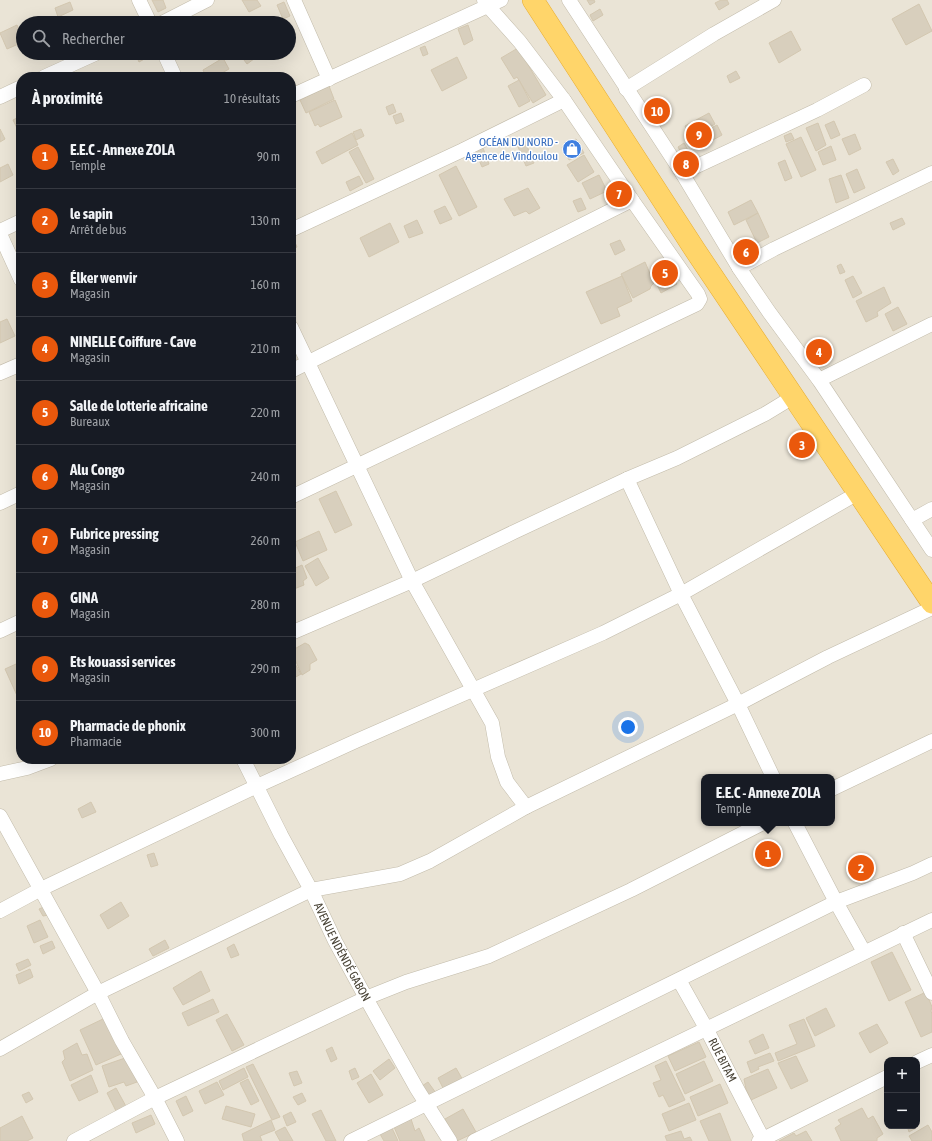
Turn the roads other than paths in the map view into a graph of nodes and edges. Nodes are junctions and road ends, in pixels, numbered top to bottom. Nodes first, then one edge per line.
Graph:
1 (139, 0) edge
2 (206, 0) edge
3 (294, 0) edge
4 (501, 0) edge
5 (533, 0) edge
6 (569, 0) edge
7 (774, 0) edge
8 (486, 3) edge
9 (147, 16) edge
10 (175, 16) edge
11 (82, 60) edge
12 (167, 60) edge
13 (55, 72) edge
14 (173, 72) edge
15 (329, 79) junction
16 (864, 85) dead end
17 (16, 89) edge
18 (626, 89) junction
19 (296, 94) edge
20 (0, 97) edge
21 (564, 100) junction
22 (932, 173) edge
23 (682, 174) junction
24 (632, 200) junction
25 (16, 223) edge
26 (296, 228) edge
27 (0, 231) edge
28 (0, 234) edge
29 (739, 268) junction
30 (16, 269) edge
31 (932, 324) edge
32 (296, 338) edge
33 (308, 363) junction
34 (16, 366) edge
35 (296, 369) edge
36 (0, 373) edge
37 (818, 380) junction
38 (793, 397) junction
39 (357, 465) junction
40 (627, 479) junction
41 (858, 493) junction
42 (16, 495) edge
43 (296, 495) edge
44 (0, 503) edge
45 (932, 510) edge
46 (912, 520) junction
47 (932, 550) edge
48 (412, 581) junction
49 (681, 594) junction
50 (932, 603) edge
51 (932, 608) edge
52 (16, 623) edge
53 (0, 631) edge
54 (296, 631) edge
55 (474, 690) junction
56 (738, 704) junction
57 (932, 741) edge
58 (38, 764) edge
59 (246, 764) edge
60 (0, 774) edge
61 (772, 774) edge
62 (257, 786) junction
63 (835, 788) edge
64 (526, 807) junction
65 (0, 816) edge
66 (757, 826) edge
67 (797, 826) edge
68 (932, 864) edge
69 (41, 889) junction
70 (311, 890) junction
71 (836, 902) junction
72 (0, 911) edge
73 (932, 920) edge
74 (903, 934) junction
75 (864, 952) junction
76 (679, 980) junction
77 (98, 993) junction
78 (932, 993) edge
79 (366, 998) junction
80 (706, 1028) junction
81 (0, 1049) edge
82 (932, 1055) edge
83 (920, 1061) edge
84 (884, 1079) edge
85 (154, 1098) junction
86 (426, 1104) junction
87 (762, 1140) edge
88 (74, 1141) edge
89 (176, 1141) edge
90 (352, 1141) edge
91 (450, 1141) edge
92 (474, 1141) edge

1 - 9 street
2 - 10 street
3 - 15 street
4 - 8 street
5 - 38 highway
6 - 18 street
7 - 18 street
8 - 15 street
8 - 21 street
11 - 13 street
12 - 14 street
15 - 19 street
16 - 23 street
17 - 20 street
18 - 23 street
21 - 24 street
21 - 26 street
22 - 29 street
23 - 29 street
24 - 33 street
24 - 39 street
25 - 27 street
28 - 30 street
29 - 37 street
31 - 37 street
32 - 33 street
33 - 35 street
33 - 39 street
34 - 36 street
37 - 46 street
38 - 40 street
38 - 41 highway
39 - 43 street
39 - 48 street
40 - 48 street
40 - 49 street
41 - 49 street
41 - 50 highway
42 - 44 street
45 - 46 street
46 - 47 street
48 - 54 street
48 - 55 street
49 - 55 street
49 - 56 street
51 - 56 street
52 - 53 street
55 - 62 street
55 - 64 street
56 - 61 street
56 - 64 street
57 - 63 street
58 - 60 street
59 - 62 street, AVENUE NDÉNDÉ GABON
62 - 69 street
62 - 70 street, AVENUE NDÉNDÉ GABON
64 - 70 street
65 - 69 street
66 - 79 street
67 - 71 street
68 - 71 street
69 - 72 street
69 - 77 street
70 - 77 street
70 - 79 street, AVENUE NDÉNDÉ GABON
71 - 75 street
71 - 76 street
73 - 74 street
74 - 75 street
74 - 78 street
75 - 80 street
76 - 80 street, RUE BITAM
76 - 86 street
77 - 81 street
77 - 85 street
79 - 85 street
79 - 86 street, AVENUE NDÉNDÉ GABON
80 - 87 street, RUE BITAM
80 - 92 street
82 - 83 street
84 - 87 street
85 - 88 street
85 - 89 street
86 - 90 street
86 - 91 street, AVENUE NDÉNDÉ GABON

